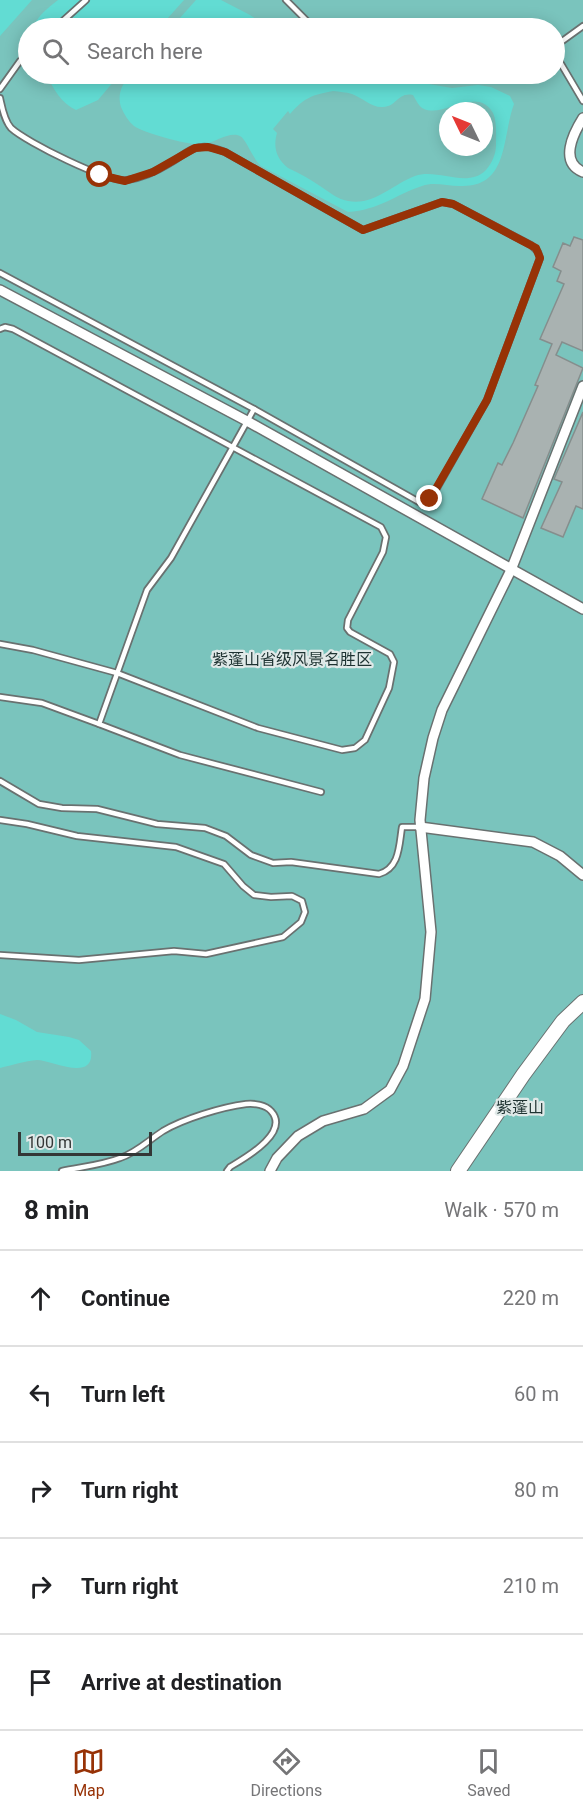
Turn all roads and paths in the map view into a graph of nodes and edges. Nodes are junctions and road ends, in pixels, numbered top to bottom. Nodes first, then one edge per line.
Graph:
1 (86, 0) edge
2 (286, 0) edge
3 (66, 18) edge
4 (304, 18) edge
5 (583, 26) edge
6 (565, 40) edge
7 (18, 64) edge
8 (565, 70) edge
9 (0, 89) edge
10 (0, 98) edge
11 (583, 101) edge
12 (583, 118) edge
13 (583, 172) edge
14 (0, 273) edge
15 (0, 290) edge
16 (0, 329) edge
17 (583, 386) edge
18 (254, 409) junction
19 (247, 422) junction
20 (232, 447) junction
21 (511, 570) junction
22 (583, 609) edge
23 (0, 644) edge
24 (117, 673) junction
25 (0, 697) edge
26 (99, 724) junction
27 (0, 781) edge
28 (321, 792) dead end
29 (0, 820) edge
30 (420, 827) junction
31 (583, 875) edge
32 (0, 955) edge
33 (583, 1002) edge
34 (62, 1171) edge
35 (227, 1171) edge
36 (270, 1171) edge
37 (458, 1171) edge

1 - 3 lane
2 - 4 lane
5 - 6 lane
7 - 9 lane
8 - 11 lane
10 - 18 lane
12 - 13 street
14 - 18 lane
15 - 19 street
16 - 20 lane
17 - 21 street
18 - 19 lane
19 - 20 lane
19 - 21 street
20 - 24 lane
20 - 24 lane
21 - 22 street
21 - 30 street
23 - 24 lane
24 - 26 lane
25 - 26 lane
26 - 28 lane
27 - 30 lane
29 - 32 lane
30 - 31 street
30 - 36 street
33 - 37 street
34 - 35 lane

